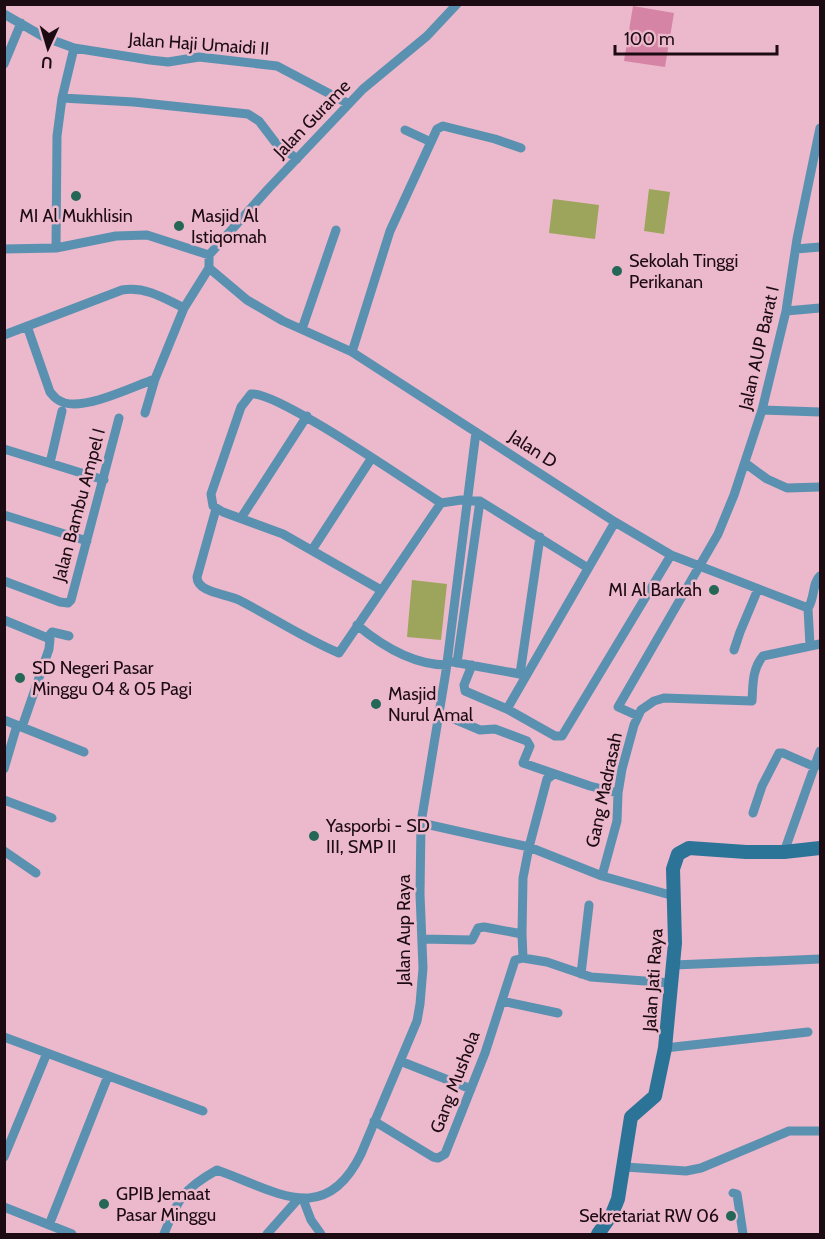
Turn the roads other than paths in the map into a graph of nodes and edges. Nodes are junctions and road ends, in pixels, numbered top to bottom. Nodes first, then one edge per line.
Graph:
1 (457, 4) edge
2 (4, 14) edge
3 (21, 22) junction
4 (74, 48) junction
5 (4, 64) edge
6 (62, 98) junction
7 (347, 103) junction
8 (820, 128) edge
9 (405, 130) dead end
10 (431, 142) junction
11 (521, 148) dead end
12 (295, 157) junction
13 (816, 172) edge
14 (336, 230) dead end
15 (820, 247) edge
16 (56, 248) junction
17 (4, 249) edge
18 (796, 249) junction
19 (209, 255) junction
20 (209, 268) junction
21 (184, 308) junction
22 (820, 308) edge
23 (786, 311) junction
24 (27, 326) junction
25 (302, 329) junction
26 (4, 335) edge
27 (352, 352) junction
28 (155, 379) junction
29 (762, 410) junction
30 (62, 411) dead end
31 (820, 412) edge
32 (145, 413) dead end
33 (307, 417) junction
34 (119, 418) dead end
35 (478, 436) junction
36 (4, 449) edge
37 (372, 459) junction
38 (50, 463) junction
39 (745, 463) junction
40 (104, 480) junction
41 (820, 487) edge
42 (475, 500) junction
43 (441, 503) junction
44 (216, 509) junction
45 (4, 515) edge
46 (242, 518) junction
47 (615, 522) junction
48 (540, 537) junction
49 (87, 541) junction
50 (312, 550) junction
51 (671, 555) junction
52 (700, 567) junction
53 (588, 568) junction
54 (820, 576) edge
55 (4, 581) edge
56 (758, 589) junction
57 (381, 590) junction
58 (808, 608) junction
59 (4, 620) edge
60 (357, 625) junction
61 (69, 636) dead end
62 (48, 637) junction
63 (820, 644) edge
64 (810, 646) junction
65 (734, 650) dead end
66 (450, 663) junction
67 (472, 665) junction
68 (524, 674) junction
69 (507, 709) junction
70 (440, 713) junction
71 (638, 717) junction
72 (4, 720) edge
73 (20, 726) junction
74 (820, 751) edge
75 (84, 752) dead end
76 (815, 766) junction
77 (4, 769) edge
78 (554, 774) junction
79 (618, 793) junction
80 (4, 800) edge
81 (753, 813) dead end
82 (52, 818) dead end
83 (421, 823) junction
84 (529, 847) junction
85 (820, 848) edge
86 (4, 851) edge
87 (784, 852) junction
88 (36, 873) dead end
89 (602, 876) junction
90 (674, 896) junction
91 (589, 905) dead end
92 (522, 934) junction
93 (422, 939) junction
94 (523, 957) junction
95 (820, 959) edge
96 (674, 965) junction
97 (581, 974) junction
98 (671, 983) junction
99 (502, 1001) junction
100 (558, 1013) dead end
101 (808, 1032) dead end
102 (4, 1037) edge
103 (665, 1048) junction
104 (47, 1053) junction
105 (400, 1061) junction
106 (108, 1076) junction
107 (471, 1089) junction
108 (203, 1111) dead end
109 (378, 1124) junction
110 (820, 1131) edge
111 (4, 1157) edge
112 (624, 1167) junction
113 (733, 1192) dead end
114 (301, 1199) junction
115 (4, 1206) edge
116 (49, 1225) junction
117 (72, 1234) edge
118 (164, 1234) edge
119 (267, 1234) edge
120 (321, 1234) edge
121 (598, 1234) edge
122 (743, 1234) edge

1 - 7 street, Jalan Gurame
2 - 3 street, Jalan Haji Umaidi II
3 - 4 street, Jalan Haji Umaidi II
3 - 5 street
4 - 6 street
4 - 7 street, Jalan Haji Umaidi II
6 - 12 street
6 - 16 street
7 - 12 street, Jalan Gurame
8 - 13 street, Jalan AUP Barat I
9 - 10 street
10 - 11 street
10 - 27 street
12 - 19 street, Jalan Gurame
13 - 18 street, Jalan AUP Barat I
14 - 25 street
15 - 18 street
16 - 17 street
16 - 19 street
18 - 23 street, Jalan AUP Barat I
19 - 20 street
20 - 21 street
20 - 25 street, Jalan D
21 - 24 street
21 - 28 street
22 - 23 street
23 - 29 street, Jalan AUP Barat I
24 - 26 street
24 - 28 street
25 - 27 street, Jalan D
27 - 35 street, Jalan D
28 - 32 street
29 - 31 street
29 - 39 street, Jalan AUP Barat I
30 - 38 street
33 - 37 street
33 - 44 street
33 - 46 street
34 - 40 street, Jalan Bambu Ampel I
35 - 42 street, Jalan Aup Raya
35 - 47 street, Jalan D
36 - 38 street
37 - 43 street
37 - 50 street
38 - 40 street
39 - 41 street
39 - 52 street, Jalan AUP Barat I
40 - 49 street, Jalan Bambu Ampel I
42 - 43 street
42 - 48 street
42 - 66 street, Jalan Aup Raya
43 - 57 street
44 - 46 street
44 - 60 street
45 - 49 street
46 - 50 street
47 - 51 street, Jalan D
47 - 53 street
48 - 53 street
48 - 68 street
49 - 55 street, Jalan Bambu Ampel I
50 - 57 street
51 - 52 street, Jalan D
51 - 69 street
52 - 56 street, Jalan D
52 - 71 street, Gang Madrasah
53 - 68 street
54 - 58 street
56 - 58 street, Jalan D
56 - 65 street
57 - 60 street
58 - 64 street
59 - 62 street
60 - 66 street
61 - 62 street
62 - 73 street
63 - 64 street
64 - 71 street
66 - 67 street
66 - 70 street, Jalan Aup Raya
67 - 68 street
67 - 69 street
68 - 69 street
70 - 78 street
70 - 83 street, Jalan Aup Raya
71 - 79 street, Gang Madrasah
72 - 73 street
73 - 75 street
73 - 77 street
74 - 76 street
76 - 81 street
76 - 87 street
78 - 79 street
78 - 84 street
79 - 89 street, Gang Madrasah
80 - 82 street
83 - 84 street
83 - 93 street, Jalan Aup Raya
84 - 89 street
84 - 92 street
85 - 87 street, Jalan Jati Raya
86 - 88 street
87 - 90 street, Jalan Jati Raya
89 - 90 street
90 - 96 street, Jalan Jati Raya
91 - 97 street
92 - 93 street
92 - 94 street
93 - 105 street, Jalan Aup Raya
94 - 97 street
94 - 99 street, Gang Mushola
95 - 96 street
96 - 98 street, Jalan Jati Raya
97 - 98 street
98 - 103 street, Jalan Jati Raya
99 - 100 street
99 - 107 street, Gang Mushola
101 - 103 street
102 - 104 street
103 - 112 street, Jalan Jati Raya
104 - 106 street
104 - 111 street
105 - 107 street
105 - 109 street, Jalan Aup Raya
106 - 108 street
106 - 116 street
107 - 109 street, Gang Mushola
109 - 114 street, Jalan Aup Raya
110 - 112 street
112 - 121 street, Jalan Jati Raya
113 - 122 street
114 - 118 street
114 - 119 street
114 - 120 street
115 - 116 street
116 - 117 street

